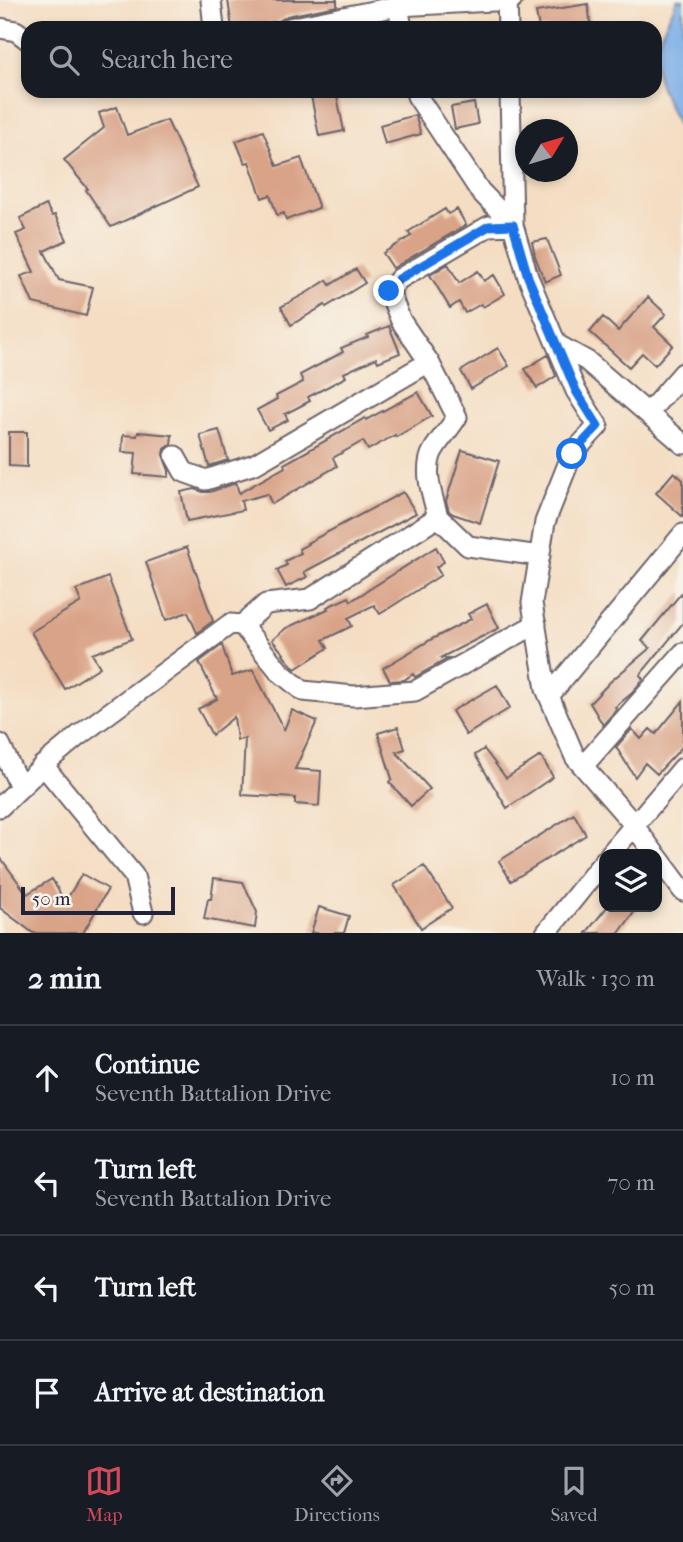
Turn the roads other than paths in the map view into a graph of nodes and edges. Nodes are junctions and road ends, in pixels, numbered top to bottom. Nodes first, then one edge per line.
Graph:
1 (211, 0) edge
2 (509, 0) edge
3 (398, 3) edge
4 (213, 21) edge
5 (320, 21) edge
6 (401, 21) edge
7 (508, 21) edge
8 (0, 29) edge
9 (21, 35) edge
10 (418, 98) edge
11 (510, 98) edge
12 (513, 225) junction
13 (558, 345) junction
14 (429, 362) junction
15 (683, 373) edge
16 (648, 413) junction
17 (683, 444) edge
18 (175, 456) dead end
19 (438, 517) junction
20 (683, 534) edge
21 (540, 556) junction
22 (536, 624) junction
23 (242, 625) junction
24 (683, 653) edge
25 (548, 696) junction
26 (0, 744) edge
27 (43, 765) junction
28 (583, 766) junction
29 (683, 768) edge
30 (20, 787) junction
31 (0, 807) edge
32 (633, 825) junction
33 (614, 849) edge
34 (651, 849) edge
35 (662, 863) edge
36 (599, 867) edge
37 (683, 891) edge
38 (143, 913) dead end
39 (546, 933) edge

1 - 4 street
2 - 3 street
2 - 7 street
3 - 5 street
3 - 6 street
8 - 9 street
10 - 12 street
11 - 12 street
12 - 13 street
12 - 14 street
13 - 16 street
13 - 21 street
14 - 18 street
14 - 19 street
15 - 16 street
16 - 17 street
19 - 21 street
19 - 23 street
20 - 25 street
21 - 22 street
22 - 23 street
22 - 25 street
23 - 27 street
24 - 28 street
25 - 28 street
26 - 30 street
27 - 30 street
27 - 38 street
28 - 32 street
29 - 32 street
30 - 31 street
32 - 33 street
32 - 34 street
35 - 37 street
36 - 39 street

